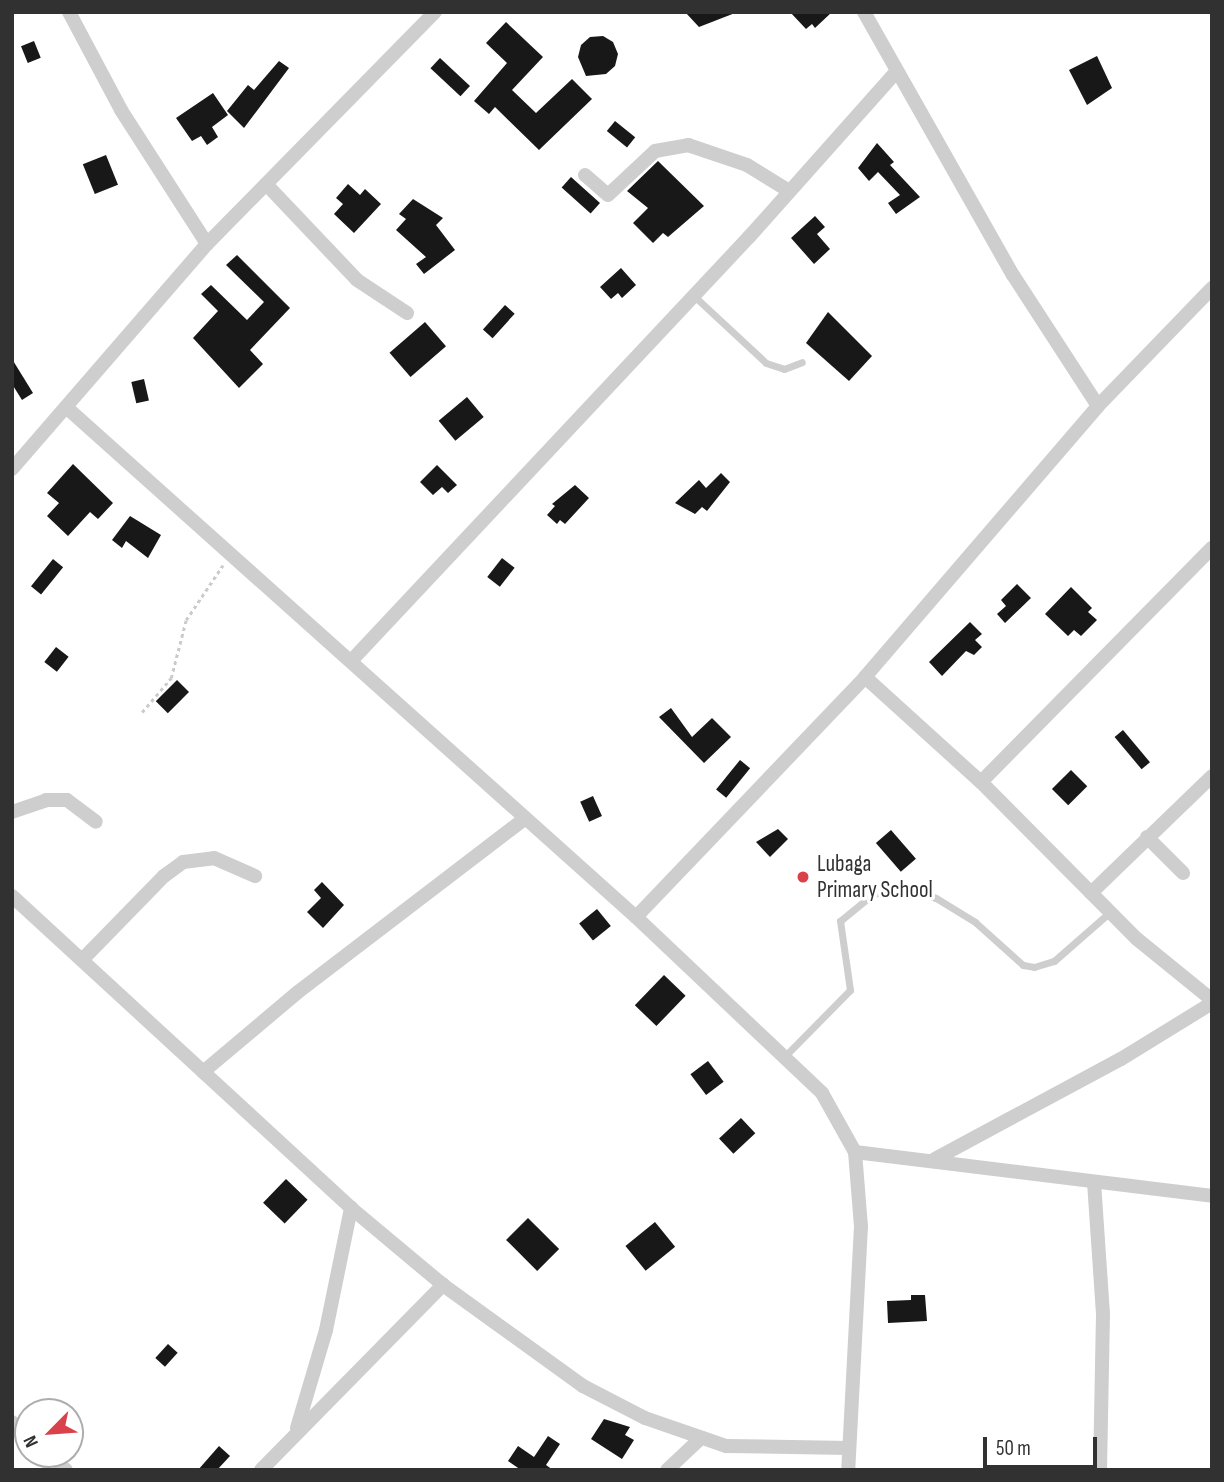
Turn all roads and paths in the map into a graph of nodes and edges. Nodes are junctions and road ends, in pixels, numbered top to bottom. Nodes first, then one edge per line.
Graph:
1 (69, 12) edge
2 (435, 12) edge
3 (864, 12) edge
4 (896, 72) junction
5 (585, 175) dead end
6 (266, 184) junction
7 (789, 191) junction
8 (207, 244) junction
9 (1212, 288) edge
10 (694, 296) junction
11 (408, 313) dead end
12 (802, 362) dead end
13 (1098, 406) junction
14 (66, 407) junction
15 (12, 468) edge
16 (1212, 548) edge
17 (232, 554) junction
18 (352, 660) junction
19 (865, 677) junction
20 (142, 712) dead end
21 (1212, 776) edge
22 (981, 782) junction
23 (12, 812) edge
24 (523, 820) junction
25 (96, 822) dead end
26 (1147, 837) junction
27 (1183, 873) dead end
28 (255, 876) dead end
29 (1091, 893) junction
30 (12, 896) edge
31 (1110, 912) junction
32 (636, 917) junction
33 (83, 959) junction
34 (1212, 1001) edge
35 (784, 1056) junction
36 (203, 1072) junction
37 (855, 1152) junction
38 (935, 1159) junction
39 (1094, 1182) junction
40 (1212, 1196) edge
41 (351, 1208) junction
42 (443, 1285) junction
43 (296, 1429) junction
44 (701, 1438) junction
45 (849, 1448) junction
46 (261, 1470) edge
47 (667, 1470) edge
48 (848, 1470) edge
49 (1100, 1470) edge

1 - 8 street
2 - 6 street
3 - 4 street
4 - 7 street
4 - 13 street
5 - 7 street
6 - 8 street
6 - 11 street
7 - 10 street
8 - 14 street
9 - 13 street
10 - 12 lane
10 - 18 street
13 - 19 street
14 - 15 street
14 - 17 street
16 - 22 street
17 - 18 street
17 - 20 path
18 - 24 street
19 - 22 street
19 - 32 street
21 - 26 street
22 - 29 street
23 - 25 street
24 - 32 street
24 - 36 street
26 - 27 street
26 - 29 street
28 - 33 street
29 - 31 street
30 - 33 street
31 - 34 street
31 - 35 lane
32 - 35 street
33 - 36 street
34 - 38 street
35 - 37 street
36 - 41 street
37 - 38 street
37 - 45 street
38 - 39 street
39 - 40 street
39 - 49 street
41 - 42 street
41 - 43 street
42 - 43 street
42 - 44 street
43 - 46 street
44 - 45 street
44 - 47 street
45 - 48 street

